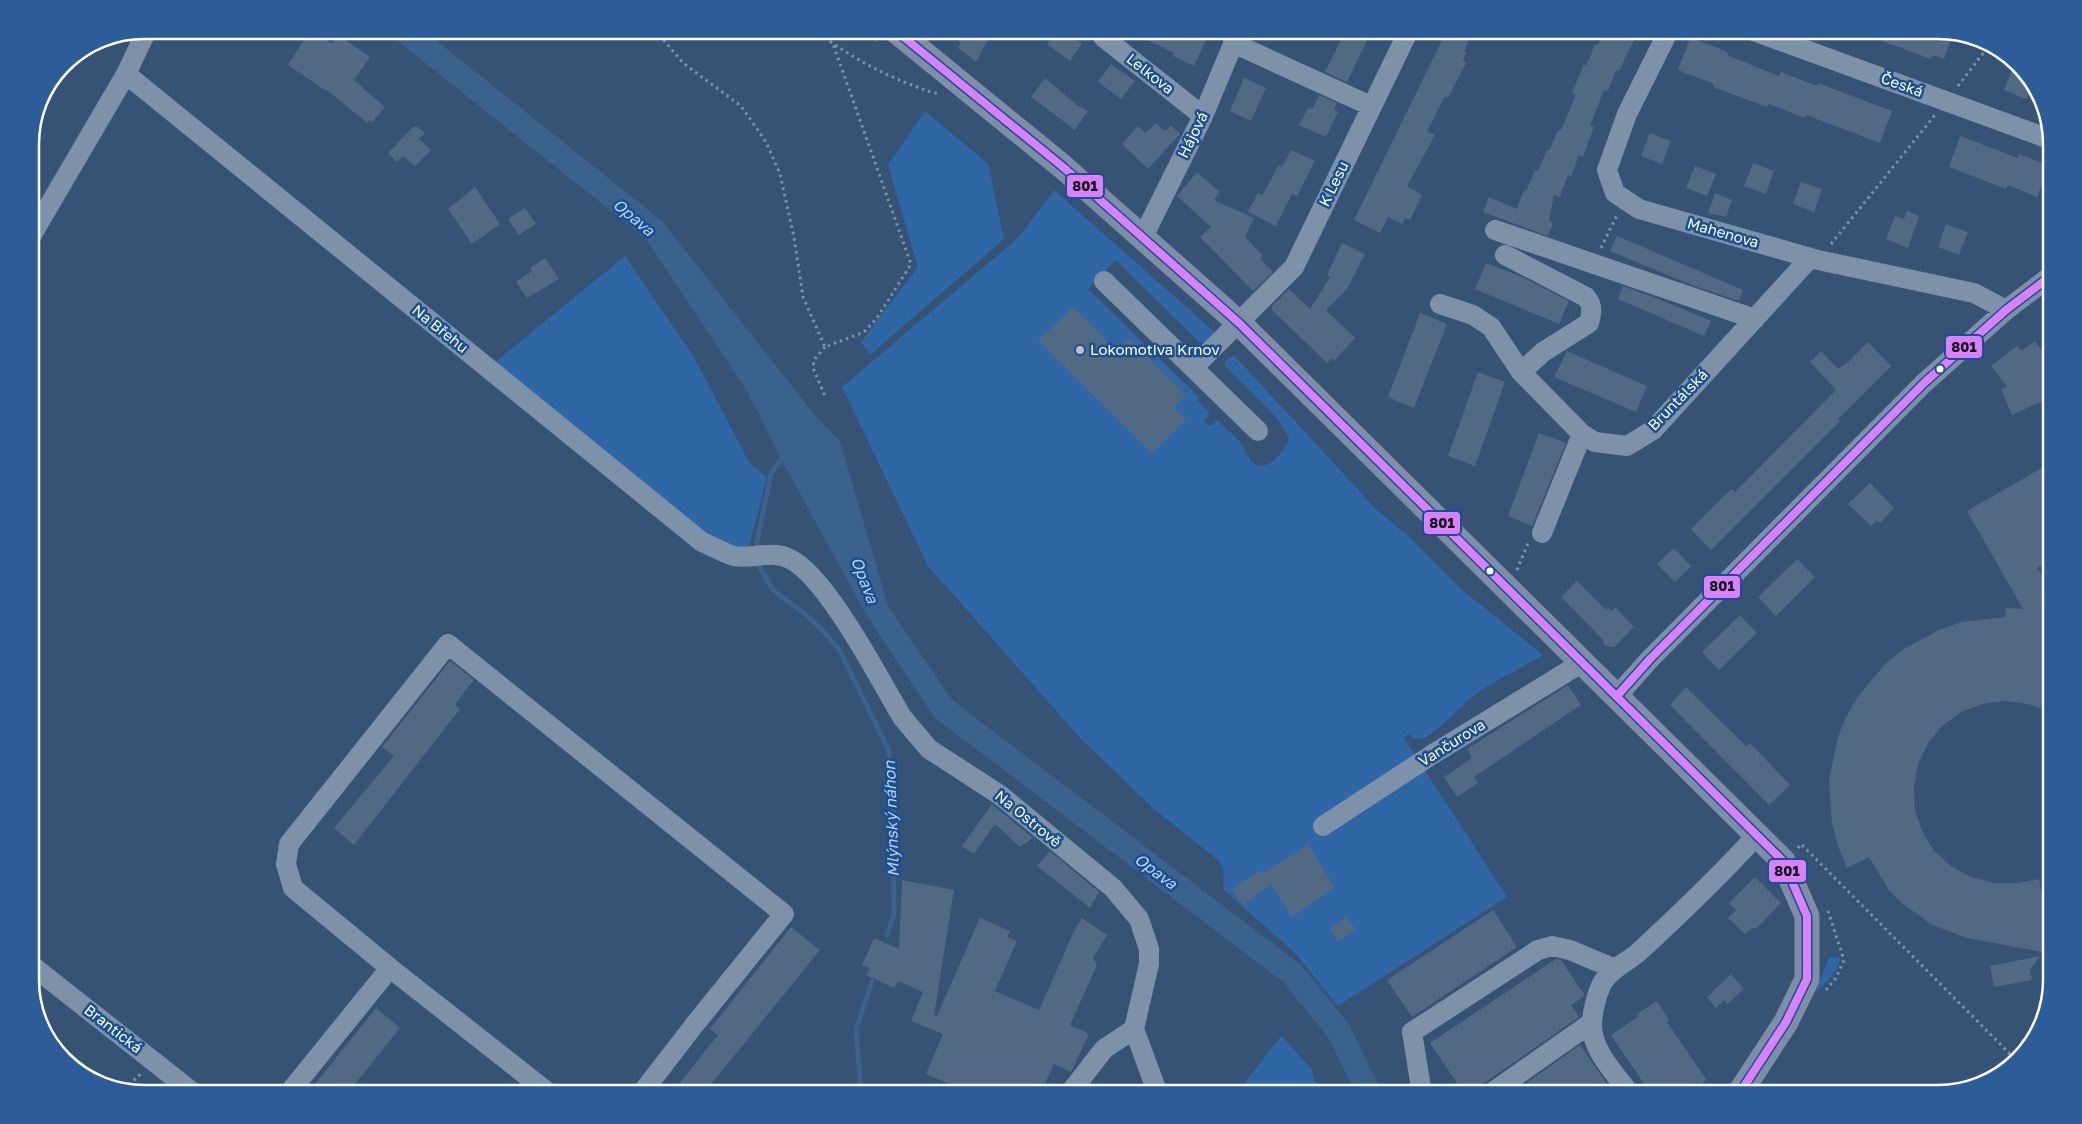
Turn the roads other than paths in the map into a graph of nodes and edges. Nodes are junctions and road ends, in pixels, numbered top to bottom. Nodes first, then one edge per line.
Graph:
1 (143, 39) edge
2 (891, 39) edge
3 (1106, 39) edge
4 (1235, 39) edge
5 (1242, 39) edge
6 (1404, 39) edge
7 (1664, 39) edge
8 (1776, 39) edge
9 (126, 74) junction
10 (1371, 106) junction
11 (1203, 116) junction
12 (2043, 137) edge
13 (39, 223) edge
14 (1495, 230) dead end
15 (1143, 238) junction
16 (1505, 255) dead end
17 (1814, 259) junction
18 (1104, 281) dead end
19 (2043, 282) edge
20 (1440, 304) dead end
21 (2006, 310) junction
22 (1755, 319) junction
23 (1239, 322) junction
24 (1193, 368) junction
25 (1521, 372) junction
26 (1258, 431) dead end
27 (1582, 434) junction
28 (1542, 533) dead end
29 (809, 574) joint
30 (1583, 662) junction
31 (1617, 696) junction
32 (1323, 826) dead end
33 (1757, 835) junction
34 (390, 968) junction
35 (1615, 969) junction
36 (39, 971) edge
37 (1592, 1023) junction
38 (1134, 1029) junction
39 (184, 1085) edge
40 (295, 1085) edge
41 (539, 1085) edge
42 (648, 1085) edge
43 (1076, 1085) edge
44 (1155, 1085) edge
45 (1421, 1085) edge
46 (1503, 1085) edge
47 (1623, 1085) edge
48 (1745, 1085) edge

1 - 9 street
2 - 15 main road
3 - 11 street, Lelkova
4 - 11 street, Hájová
5 - 10 street
6 - 10 street, K Lesu
7 - 17 street, Mahenova
8 - 12 street, Česká
9 - 13 street
9 - 29 street, Na Břehu
10 - 23 street, K Lesu
11 - 15 street, Hájová
14 - 22 street
15 - 23 main road
16 - 25 street
17 - 21 street, Mahenova
17 - 22 street, Bruntálská
18 - 24 street
19 - 21 street
20 - 25 street, Bruntálská
21 - 31 street
22 - 27 street, Bruntálská
23 - 24 street, K Lesu
23 - 30 main road
24 - 26 street
25 - 27 street, Bruntálská
27 - 28 street
29 - 38 street, Na Ostrově
30 - 31 main road
30 - 32 street, Vančurova
31 - 33 main road
33 - 35 street
33 - 48 main road
34 - 40 street
34 - 41 street
34 - 42 street
35 - 37 street
35 - 45 street
36 - 39 street, Brantická
37 - 46 street
37 - 47 street
38 - 43 street
38 - 44 street

